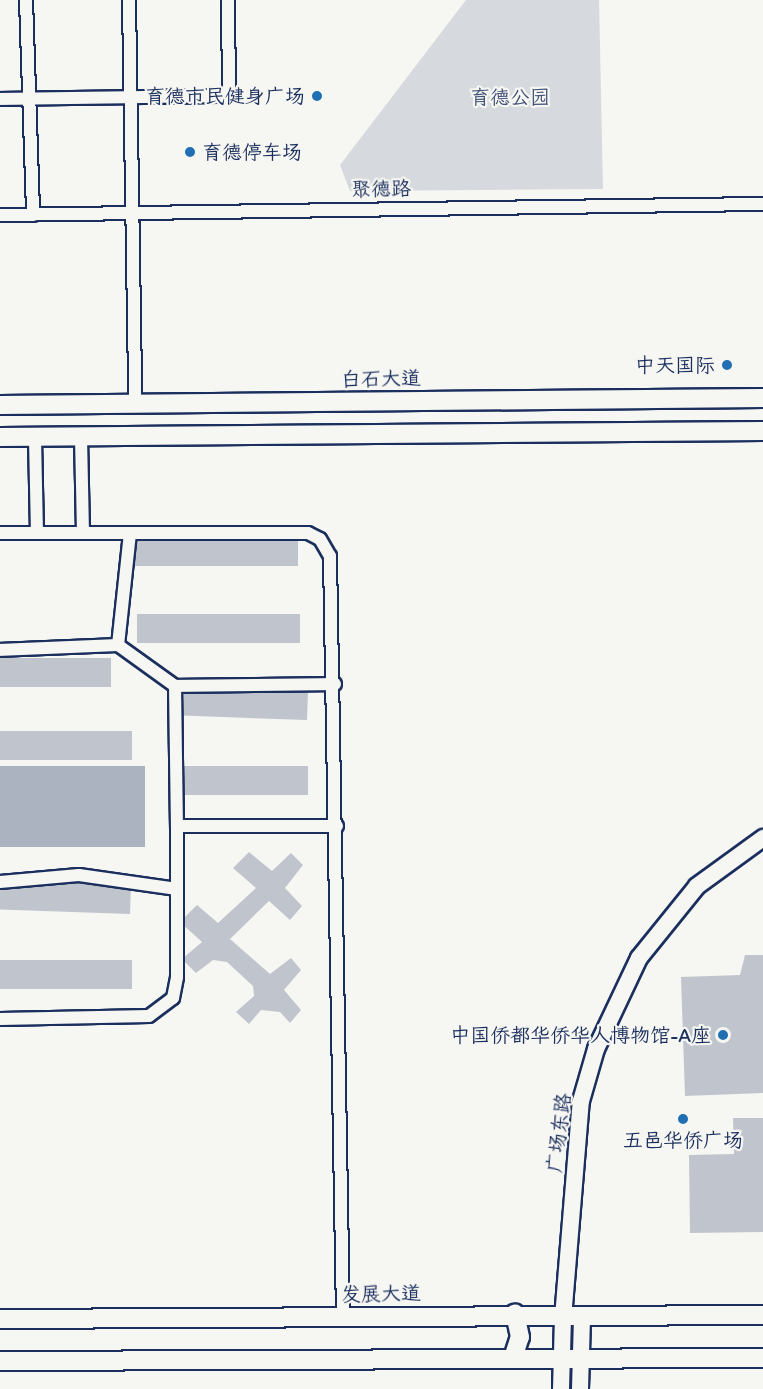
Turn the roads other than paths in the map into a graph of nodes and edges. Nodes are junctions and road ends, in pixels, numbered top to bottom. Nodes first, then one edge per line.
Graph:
1 (26, 0) edge
2 (129, 0) edge
3 (228, 0) edge
4 (131, 96) junction
5 (30, 98) junction
6 (0, 99) edge
7 (763, 204) edge
8 (131, 211) junction
9 (0, 215) edge
10 (33, 215) junction
11 (763, 398) edge
12 (135, 404) junction
13 (0, 405) edge
14 (763, 431) edge
15 (0, 437) edge
16 (81, 437) junction
17 (35, 438) junction
18 (0, 533) edge
19 (37, 533) junction
20 (83, 533) junction
21 (130, 533) junction
22 (118, 645) junction
23 (0, 650) edge
24 (335, 684) junction
25 (175, 686) junction
26 (177, 826) junction
27 (337, 826) junction
28 (763, 838) edge
29 (0, 882) edge
30 (177, 889) junction
31 (0, 1019) edge
32 (515, 1314) junction
33 (763, 1315) edge
34 (582, 1317) junction
35 (343, 1318) junction
36 (563, 1318) junction
37 (0, 1319) edge
38 (513, 1358) junction
39 (561, 1358) junction
40 (580, 1358) junction
41 (763, 1358) edge
42 (0, 1360) edge
43 (561, 1389) edge
44 (580, 1389) edge

1 - 5 street
2 - 4 street
3 - 4 street
4 - 5 street
4 - 8 street
5 - 6 street
5 - 10 street
7 - 8 street, 聚德路
8 - 10 street, 聚德路
8 - 12 street
9 - 10 street, 聚德路
11 - 12 main road, 白石大道
12 - 13 main road, 白石大道
14 - 16 main road
15 - 17 main road
16 - 17 main road
16 - 20 street
17 - 19 street
18 - 19 street
19 - 20 street
20 - 21 street
21 - 22 street
21 - 24 street
22 - 23 street
22 - 25 street
24 - 25 street
24 - 27 street
25 - 26 street
26 - 27 street
26 - 30 street
27 - 35 street
28 - 36 main road, 广场东路
29 - 30 street
30 - 31 street
32 - 35 main road, 发展大道
32 - 36 main road, 发展大道
32 - 38 main road
33 - 34 main road, 发展大道
34 - 36 main road, 发展大道
34 - 40 main road
35 - 37 main road, 发展大道
36 - 39 main road, 广场东路
38 - 39 main road
38 - 42 main road
39 - 40 main road
39 - 43 main road, 广场东路
40 - 41 main road
40 - 44 main road

